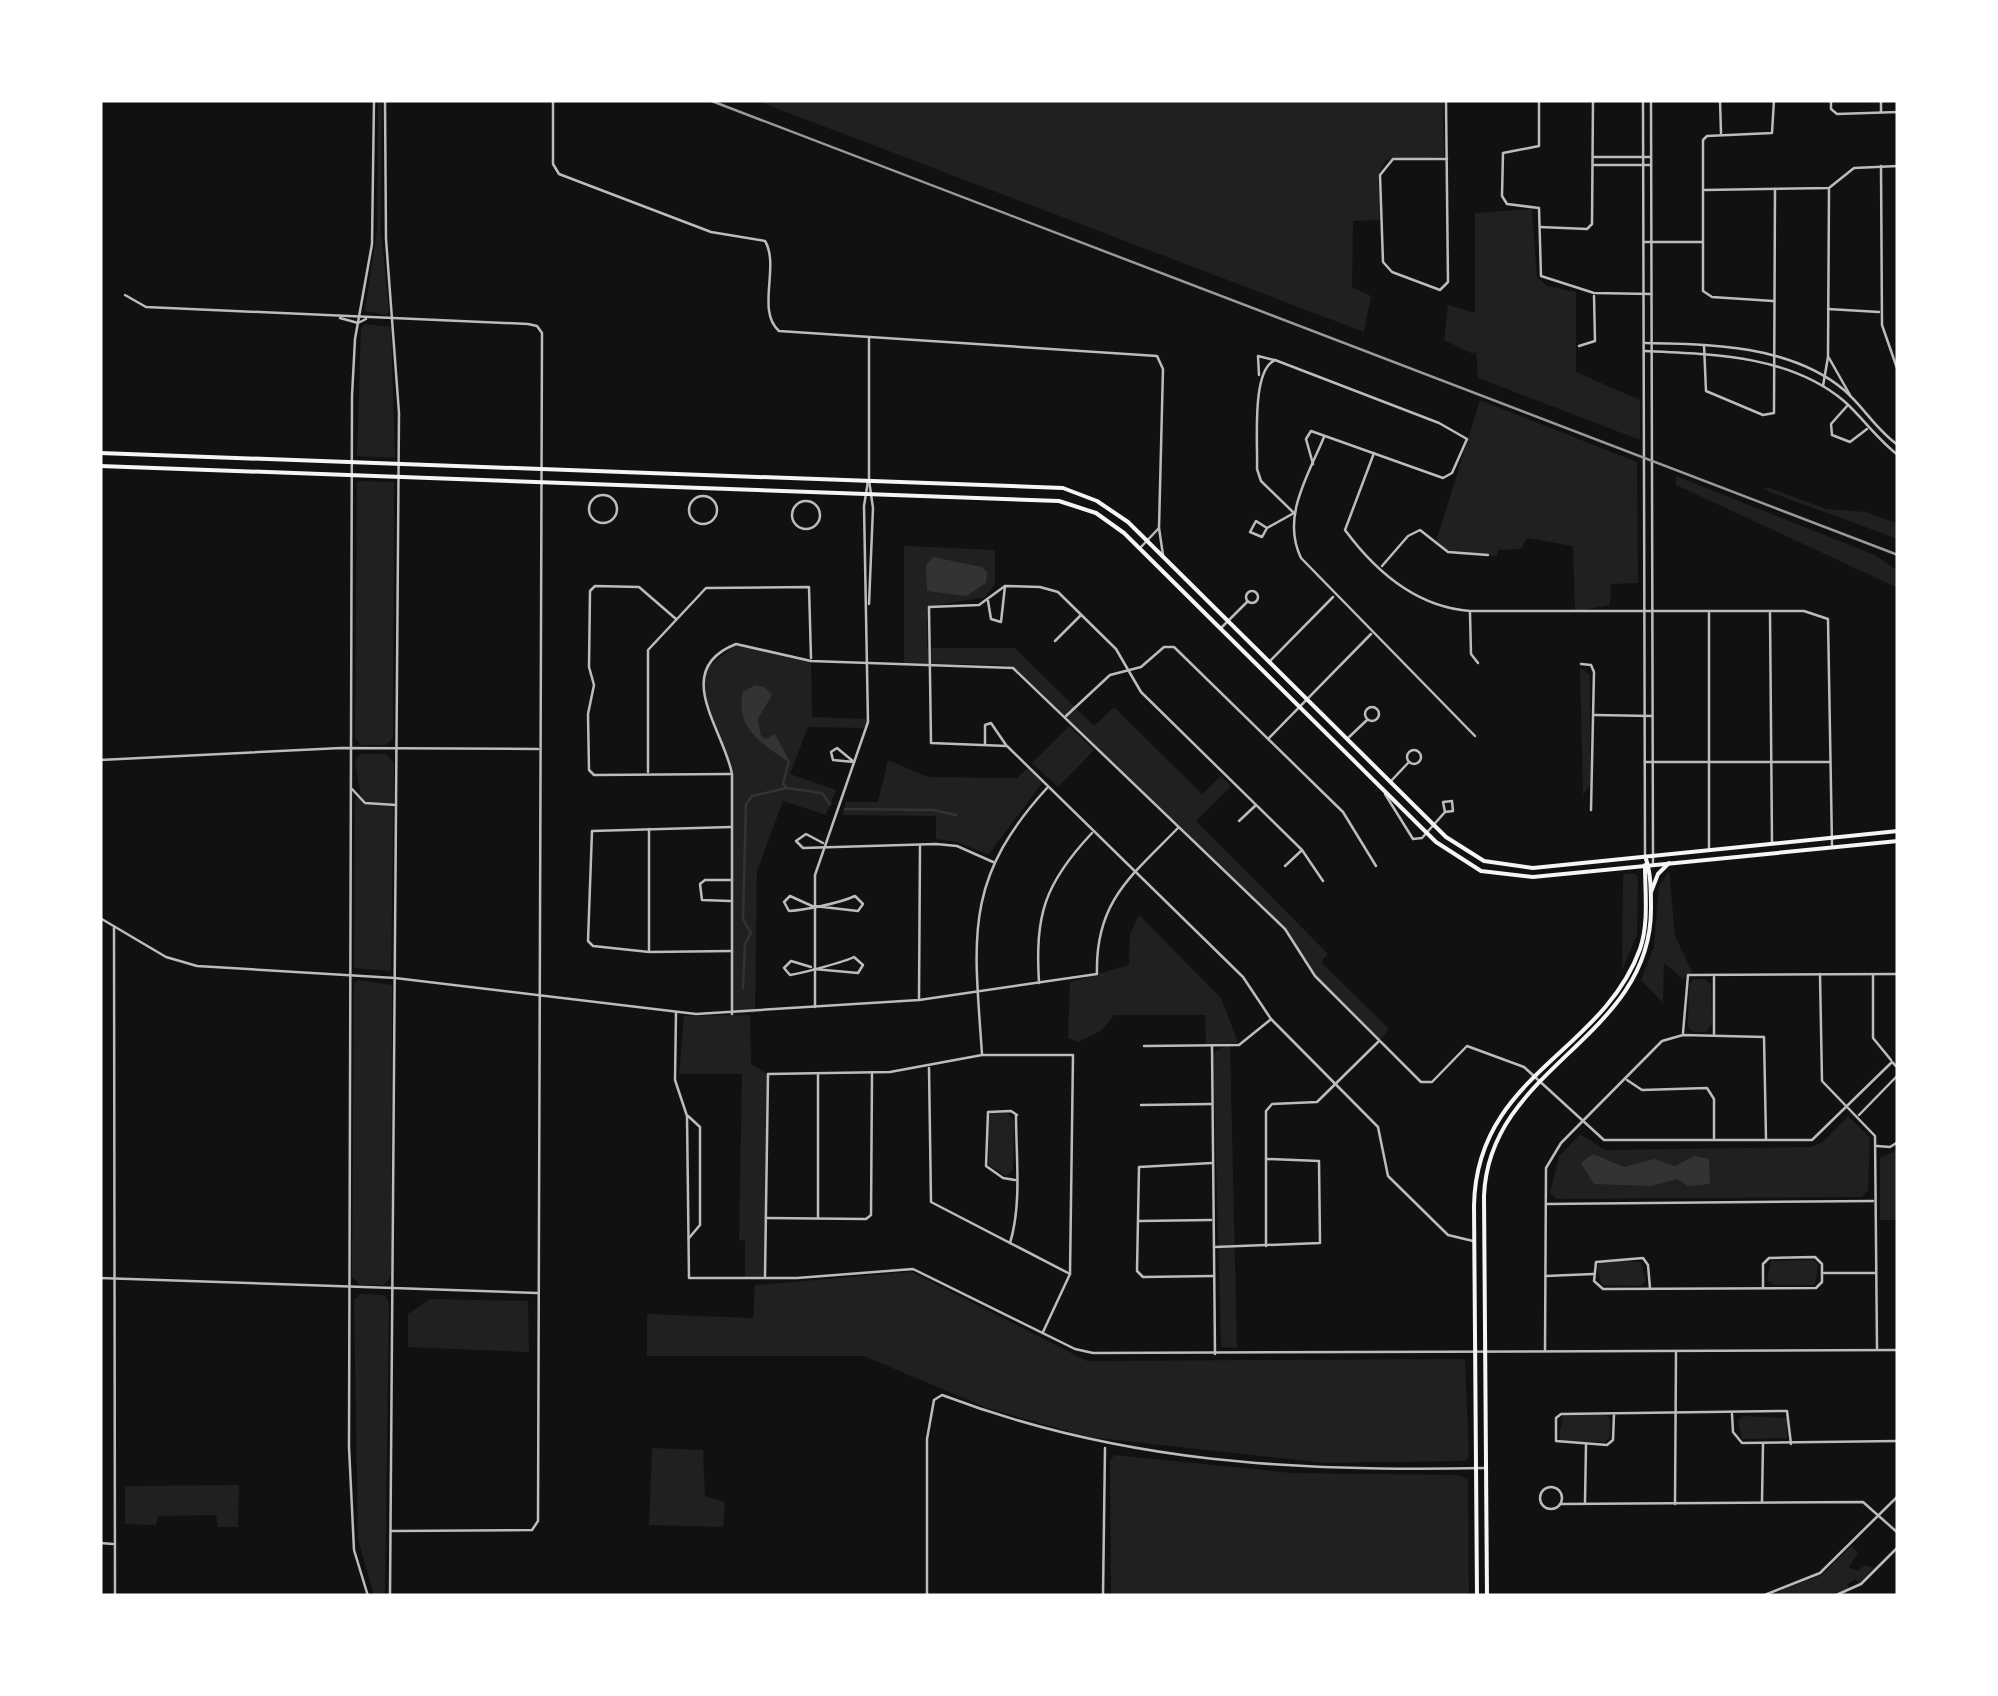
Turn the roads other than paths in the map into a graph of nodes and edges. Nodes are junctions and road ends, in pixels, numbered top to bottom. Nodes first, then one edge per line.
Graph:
1 (374, 100) edge
2 (386, 100) edge
3 (553, 100) edge
4 (1446, 100) edge
5 (1539, 100) edge
6 (1593, 100) edge
7 (1643, 100) edge
8 (1651, 100) edge
9 (1720, 100) edge
10 (1774, 100) edge
11 (1831, 100) edge
12 (1882, 100) edge
13 (1881, 112) junction
14 (1898, 112) edge
15 (1720, 135) junction
16 (1593, 157) junction
17 (1644, 158) junction
18 (1651, 158) junction
19 (1447, 159) junction
20 (1593, 165) junction
21 (1644, 165) junction
22 (1651, 165) junction
23 (1882, 166) junction
24 (1898, 166) edge
25 (1829, 188) junction
26 (1775, 189) junction
27 (1703, 190) junction
28 (1540, 228) junction
29 (1644, 242) junction
30 (1652, 242) junction
31 (1703, 242) junction
32 (1594, 293) junction
33 (1644, 294) junction
34 (1652, 294) junction
35 (125, 296) dead end
36 (1776, 302) junction
37 (1828, 309) junction
38 (1881, 312) junction
39 (334, 316) junction
40 (360, 316) junction
41 (366, 319) junction
42 (395, 320) junction
43 (358, 323) junction
44 (869, 336) junction
45 (1644, 343) junction
46 (1652, 343) junction
47 (1704, 345) junction
48 (1579, 346) dead end
49 (1644, 351) junction
50 (1652, 352) junction
51 (1704, 354) junction
52 (1828, 357) junction
53 (1776, 358) junction
54 (1275, 360) junction
55 (1776, 367) junction
56 (1898, 371) edge
57 (1260, 376) junction
58 (1825, 378) junction
59 (1823, 386) junction
60 (1852, 398) junction
61 (1848, 405) junction
62 (1644, 412) junction
63 (1652, 413) junction
64 (1868, 429) junction
65 (1324, 436) junction
66 (1898, 445) edge
67 (100, 453) edge
68 (1374, 453) junction
69 (1898, 455) edge
70 (352, 462) junction
71 (399, 464) junction
72 (1313, 464) junction
73 (100, 466) edge
74 (541, 468) junction
75 (352, 475) junction
76 (399, 477) junction
77 (869, 480) junction
78 (541, 482) junction
79 (603, 484) junction
80 (705, 487) junction
81 (806, 491) junction
82 (869, 493) junction
83 (604, 497) junction
84 (704, 499) junction
85 (805, 502) junction
86 (1294, 513) junction
87 (1159, 528) junction
88 (1267, 528) dead end
89 (1148, 540) junction
90 (1140, 548) junction
91 (1488, 555) dead end
92 (1164, 556) junction
93 (1381, 567) junction
94 (1006, 586) junction
95 (1334, 596) junction
96 (988, 600) junction
97 (1247, 602) dead end
98 (868, 605) junction
99 (1470, 611) junction
100 (1644, 611) junction
101 (1652, 611) junction
102 (1709, 612) junction
103 (1770, 612) junction
104 (1082, 614) junction
105 (676, 618) junction
106 (1228, 621) junction
107 (1220, 628) junction
108 (1372, 633) junction
109 (1055, 641) dead end
110 (811, 660) junction
111 (1269, 662) junction
112 (1478, 662) dead end
113 (868, 663) junction
114 (928, 664) junction
115 (1581, 664) dead end
116 (1128, 668) junction
117 (1307, 699) junction
118 (1300, 706) junction
119 (1594, 716) junction
120 (1645, 716) junction
121 (1652, 716) junction
122 (1066, 717) junction
123 (1367, 720) dead end
124 (1475, 736) dead end
125 (1347, 739) junction
126 (1268, 740) junction
127 (986, 746) junction
128 (1007, 746) junction
129 (351, 749) junction
130 (397, 750) junction
131 (540, 750) junction
132 (100, 760) edge
133 (1410, 762) dead end
134 (1645, 762) junction
135 (1652, 762) junction
136 (1771, 762) junction
137 (1831, 762) junction
138 (1710, 764) junction
139 (648, 773) junction
140 (732, 774) junction
141 (1390, 782) junction
142 (1048, 787) junction
143 (1381, 787) junction
144 (351, 788) junction
145 (396, 805) junction
146 (1256, 805) junction
147 (1592, 810) dead end
148 (1445, 812) dead end
149 (1240, 822) dead end
150 (1434, 825) junction
151 (1179, 827) junction
152 (649, 828) junction
153 (733, 828) junction
154 (1094, 831) junction
155 (1898, 831) edge
156 (1427, 833) junction
157 (1832, 835) junction
158 (1898, 840) edge
159 (1772, 842) junction
160 (824, 844) junction
161 (920, 844) junction
162 (1832, 845) junction
163 (1710, 849) junction
164 (1302, 850) junction
165 (1652, 855) junction
166 (1645, 856) junction
167 (993, 862) junction
168 (1670, 863) junction
169 (1649, 865) junction
170 (1285, 866) dead end
171 (1376, 866) dead end
172 (1135, 872) junction
173 (733, 880) junction
174 (1323, 882) dead end
175 (1652, 892) junction
176 (733, 901) junction
177 (812, 906) junction
178 (100, 918) edge
179 (115, 926) junction
180 (732, 951) junction
181 (649, 952) junction
182 (813, 968) junction
183 (350, 974) junction
184 (1820, 974) junction
185 (1872, 974) junction
186 (1898, 974) edge
187 (1714, 975) junction
188 (395, 978) junction
189 (1040, 985) junction
190 (978, 994) junction
191 (538, 996) junction
192 (919, 1000) junction
193 (815, 1009) junction
194 (676, 1012) junction
195 (732, 1014) junction
196 (1271, 1020) junction
197 (1684, 1035) junction
198 (1714, 1036) junction
199 (1379, 1041) junction
200 (1144, 1046) dead end
201 (1212, 1046) junction
202 (982, 1055) junction
203 (1892, 1062) junction
204 (929, 1066) junction
205 (1898, 1068) edge
206 (872, 1072) junction
207 (818, 1073) junction
208 (1898, 1075) edge
209 (1535, 1076) junction
210 (1626, 1079) junction
211 (1540, 1081) junction
212 (1335, 1085) junction
213 (1213, 1104) junction
214 (1141, 1105) dead end
215 (1848, 1107) junction
216 (687, 1116) junction
217 (1858, 1116) junction
218 (1582, 1122) junction
219 (1714, 1140) junction
220 (1766, 1140) junction
221 (1898, 1142) edge
222 (1876, 1146) junction
223 (1266, 1159) junction
224 (1214, 1164) junction
225 (1015, 1180) junction
226 (1875, 1201) junction
227 (1544, 1204) junction
228 (766, 1218) junction
229 (818, 1218) junction
230 (1214, 1220) junction
231 (1138, 1221) junction
232 (689, 1238) junction
233 (1474, 1241) junction
234 (1009, 1244) junction
235 (1266, 1246) junction
236 (1215, 1247) junction
237 (1823, 1272) junction
238 (1876, 1273) junction
239 (1070, 1274) junction
240 (1593, 1274) junction
241 (1215, 1276) junction
242 (1545, 1276) junction
243 (765, 1277) junction
244 (100, 1278) edge
245 (113, 1279) junction
246 (1650, 1288) junction
247 (1764, 1288) junction
248 (350, 1289) junction
249 (394, 1290) junction
250 (538, 1293) junction
251 (1043, 1333) junction
252 (1676, 1350) junction
253 (1876, 1350) junction
254 (1898, 1350) edge
255 (1476, 1352) junction
256 (1484, 1352) junction
257 (1545, 1352) junction
258 (1214, 1354) junction
259 (1732, 1412) junction
260 (1675, 1413) junction
261 (1614, 1414) junction
262 (1898, 1441) edge
263 (1763, 1444) junction
264 (1792, 1444) junction
265 (1105, 1445) junction
266 (1586, 1446) junction
267 (1476, 1468) junction
268 (1486, 1468) junction
269 (1898, 1496) edge
270 (1762, 1502) junction
271 (1560, 1504) junction
272 (1585, 1504) junction
273 (1674, 1504) junction
274 (1880, 1515) junction
275 (391, 1531) junction
276 (1898, 1533) edge
277 (100, 1543) edge
278 (114, 1544) junction
279 (1898, 1547) edge
280 (1478, 1570) junction
281 (1487, 1570) junction
282 (115, 1596) edge
283 (368, 1596) edge
284 (390, 1596) edge
285 (927, 1596) edge
286 (1103, 1596) edge
287 (1477, 1596) edge
288 (1487, 1596) edge
289 (1762, 1596) edge
290 (1834, 1596) edge

1 - 40 street
2 - 42 street
3 - 44 street
4 - 19 street
5 - 28 street
6 - 16 street
7 - 17 street
8 - 18 street
9 - 15 street
10 - 15 street
11 - 13 street
12 - 13 street
13 - 14 street
15 - 27 street
16 - 17 street
16 - 20 street
17 - 18 street
17 - 21 street
18 - 22 street
19 - 19 street
20 - 21 street
20 - 28 street
21 - 22 street
21 - 29 street
22 - 30 street
23 - 24 street
23 - 25 street
23 - 38 street
25 - 26 street
25 - 37 street
26 - 27 street
26 - 36 street
27 - 31 street
28 - 32 street
29 - 30 street
29 - 33 street
30 - 31 street
30 - 34 street
31 - 36 street
32 - 33 street
32 - 48 street
33 - 34 street
33 - 45 street
34 - 46 street
35 - 39 street
36 - 53 street
37 - 38 street
37 - 52 street
38 - 56 street
39 - 40 street
39 - 43 street
40 - 41 street
40 - 43 street
41 - 42 street
41 - 43 street
42 - 71 street
42 - 74 street
43 - 70 street
44 - 77 street
44 - 87 street
45 - 46 street
45 - 49 street
46 - 47 street
46 - 50 street
47 - 51 street
47 - 53 street
49 - 50 street
49 - 62 street
50 - 51 street
50 - 63 street
51 - 55 street
51 - 55 street
52 - 58 street
52 - 60 street
53 - 55 street
53 - 58 street
54 - 57 street
54 - 57 street
54 - 68 street
55 - 59 street
57 - 86 street
58 - 59 street
58 - 60 street
59 - 61 street
60 - 66 street
61 - 64 street
61 - 64 street
62 - 63 street
62 - 100 street
63 - 101 street
64 - 69 street
65 - 68 street
65 - 72 street
65 - 72 street
67 - 70 main road
68 - 93 street
70 - 71 main road
70 - 75 street
71 - 74 main road
71 - 76 street
72 - 86 street
73 - 75 main road
74 - 77 main road
74 - 78 street
75 - 76 main road
75 - 129 street
76 - 78 main road
76 - 130 street
77 - 82 street
77 - 89 main road
78 - 79 main road
78 - 131 street
79 - 80 main road
79 - 83 street
80 - 81 main road
80 - 84 street
81 - 82 main road
81 - 85 street
82 - 90 main road
82 - 98 street
82 - 98 street
83 - 83 street
84 - 84 street
85 - 85 street
86 - 88 street
86 - 95 street
87 - 89 street
87 - 92 street
89 - 90 street
89 - 92 main road
90 - 107 main road
91 - 93 street
92 - 106 main road
93 - 99 street
94 - 96 street
94 - 96 street
94 - 104 street
95 - 108 street
95 - 111 street
96 - 114 street
97 - 106 street
98 - 113 street
99 - 100 street
99 - 112 street
100 - 101 street
100 - 120 street
101 - 102 street
101 - 121 street
102 - 103 street
102 - 138 street
103 - 136 street
103 - 137 street
104 - 109 street
104 - 116 street
105 - 110 street
105 - 139 street
105 - 139 street
106 - 107 street
106 - 111 main road
107 - 118 main road
108 - 117 street
108 - 124 street
110 - 113 street
110 - 140 street
111 - 117 main road
113 - 114 street
113 - 160 street
114 - 122 street
114 - 127 street
115 - 119 street
116 - 122 street
116 - 126 street
116 - 146 street
117 - 118 street
117 - 125 main road
118 - 126 street
118 - 143 main road
119 - 120 street
119 - 147 street
120 - 121 street
120 - 134 street
121 - 135 street
122 - 151 street
123 - 125 street
125 - 141 main road
126 - 171 street
127 - 128 street
127 - 128 street
128 - 142 street
129 - 130 street
129 - 132 street
129 - 144 street
130 - 131 street
130 - 145 street
131 - 191 street
133 - 141 street
134 - 135 street
134 - 166 street
135 - 138 street
135 - 165 street
136 - 137 street
136 - 138 street
136 - 159 street
137 - 157 street
138 - 163 street
139 - 140 street
140 - 153 street
141 - 150 main road
142 - 154 street
142 - 167 street
143 - 156 main road
143 - 156 street
144 - 145 street
144 - 183 street
145 - 188 street
146 - 149 street
146 - 164 street
148 - 150 street
150 - 156 street
150 - 166 main road
151 - 172 street
151 - 199 street
152 - 153 street
152 - 181 street
152 - 181 street
153 - 173 street
154 - 172 street
154 - 189 street
155 - 157 main road
156 - 169 main road
157 - 159 main road
157 - 162 street
158 - 162 main road
159 - 163 main road
160 - 160 street
160 - 161 street
160 - 177 street
161 - 167 street
161 - 192 street
162 - 168 main road
163 - 165 main road
164 - 170 street
164 - 174 street
165 - 166 main road
165 - 169 street
166 - 169 main road
167 - 190 street
168 - 169 main road
168 - 175 main road
169 - 175 main road
169 - 209 main road
172 - 189 street
172 - 196 street
173 - 176 street
173 - 176 street
175 - 211 main road
176 - 180 street
177 - 177 street
177 - 177 street
177 - 182 street
178 - 179 street
179 - 183 street
179 - 245 street
180 - 181 street
180 - 195 street
182 - 182 street
182 - 182 street
182 - 193 street
183 - 188 street
183 - 248 street
184 - 185 street
184 - 187 street
184 - 215 street
185 - 186 street
185 - 203 street
187 - 197 street
187 - 198 street
188 - 191 street
188 - 249 street
189 - 190 street
190 - 192 street
190 - 202 street
191 - 194 street
191 - 250 street
192 - 193 street
193 - 195 street
194 - 195 street
194 - 216 street
196 - 201 street
196 - 212 street
197 - 198 street
197 - 210 street
198 - 220 street
199 - 209 street
199 - 212 street
200 - 201 street
201 - 213 street
202 - 204 street
202 - 239 street
203 - 205 street
203 - 215 street
204 - 206 street
204 - 234 street
206 - 207 street
206 - 229 street
207 - 228 street
207 - 229 street
208 - 217 street
209 - 211 street
209 - 233 main road
210 - 218 street
210 - 219 street
211 - 218 street
211 - 256 main road
212 - 223 street
212 - 233 street
213 - 214 street
213 - 224 street
215 - 217 street
215 - 220 street
216 - 232 street
216 - 232 street
217 - 222 street
218 - 219 street
218 - 227 street
219 - 220 street
221 - 222 street
222 - 226 street
223 - 235 street
223 - 235 street
224 - 230 street
224 - 231 street
225 - 225 street
225 - 234 street
226 - 227 street
226 - 238 street
227 - 242 street
228 - 229 street
228 - 243 street
230 - 231 street
230 - 236 street
231 - 241 street
232 - 243 street
233 - 255 main road
234 - 239 street
235 - 236 street
236 - 241 street
237 - 238 street
237 - 247 street
237 - 247 street
238 - 253 street
239 - 251 street
240 - 242 street
240 - 246 street
240 - 246 street
241 - 258 street
242 - 257 street
243 - 251 street
244 - 245 street
245 - 248 street
245 - 278 street
246 - 247 street
248 - 249 street
248 - 283 street
249 - 250 street
249 - 275 street
250 - 275 street
251 - 258 street
252 - 253 street
252 - 257 street
252 - 260 street
253 - 254 street
255 - 256 street
255 - 258 street
255 - 267 main road
256 - 257 street
256 - 268 main road
259 - 260 street
259 - 263 street
259 - 264 street
260 - 261 street
260 - 273 street
261 - 266 street
261 - 266 street
262 - 264 street
263 - 264 street
263 - 270 street
265 - 267 street
265 - 285 street
265 - 286 street
266 - 272 street
267 - 268 street
267 - 280 main road
268 - 281 main road
269 - 274 street
270 - 273 street
270 - 274 street
271 - 271 street
271 - 272 street
272 - 273 street
274 - 276 street
274 - 289 street
275 - 284 street
277 - 278 street
278 - 282 street
279 - 290 street
280 - 281 main road
280 - 287 main road
281 - 288 main road

